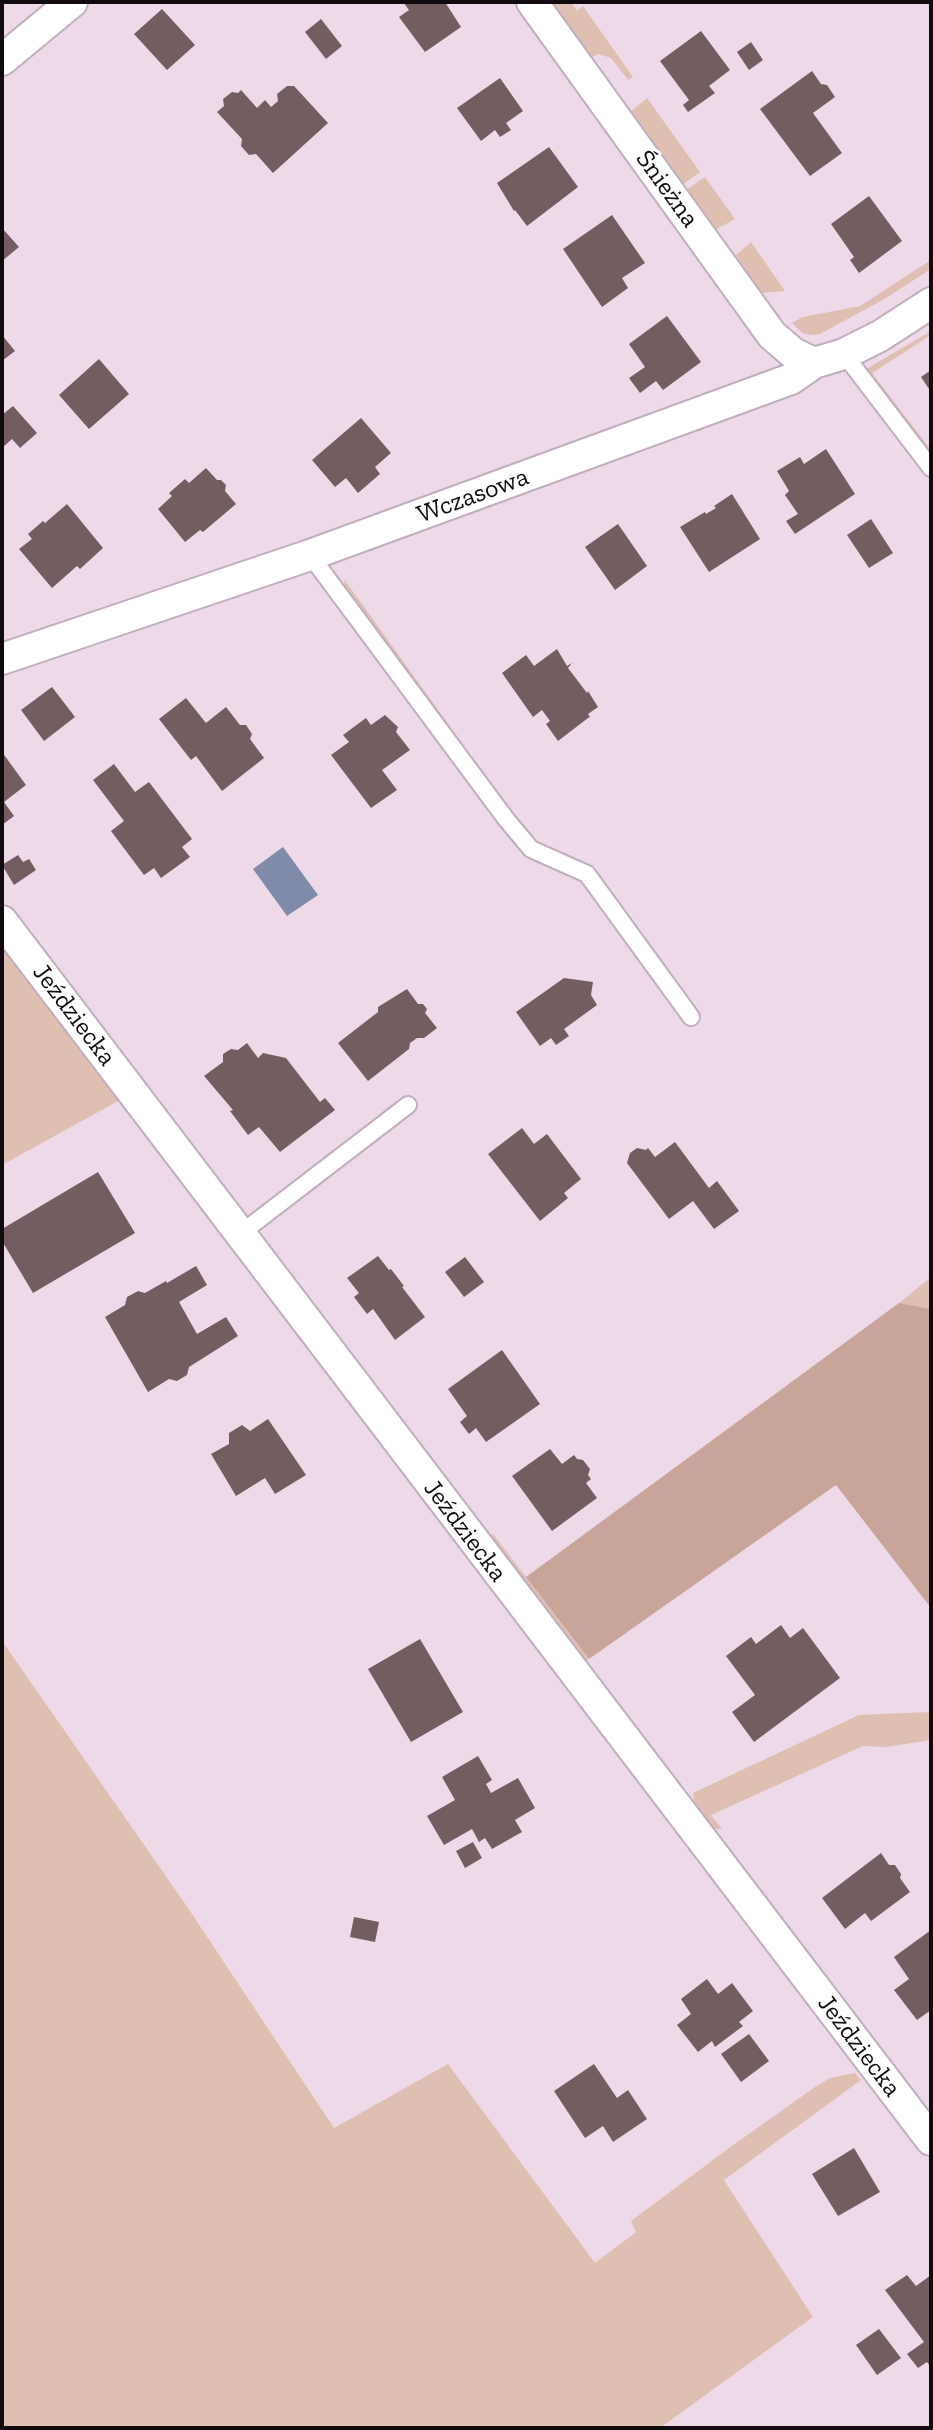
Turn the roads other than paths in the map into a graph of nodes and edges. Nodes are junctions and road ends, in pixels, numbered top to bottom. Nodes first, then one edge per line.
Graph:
1 (72, 2) edge
2 (532, 2) edge
3 (2, 60) edge
4 (931, 303) edge
5 (844, 354) junction
6 (814, 363) junction
7 (931, 468) edge
8 (310, 555) junction
9 (2, 659) edge
10 (2, 921) edge
11 (691, 1017) dead end
12 (408, 1105) dead end
13 (240, 1234) junction
14 (931, 2140) edge

1 - 3 street
2 - 6 street, Śnieżna
4 - 5 street, Wczasowa
5 - 6 street, Wczasowa
5 - 7 lane
6 - 8 street, Wczasowa
8 - 9 street, Wczasowa
8 - 11 lane
10 - 13 street, Jeździecka
12 - 13 lane
13 - 14 street, Jeździecka

